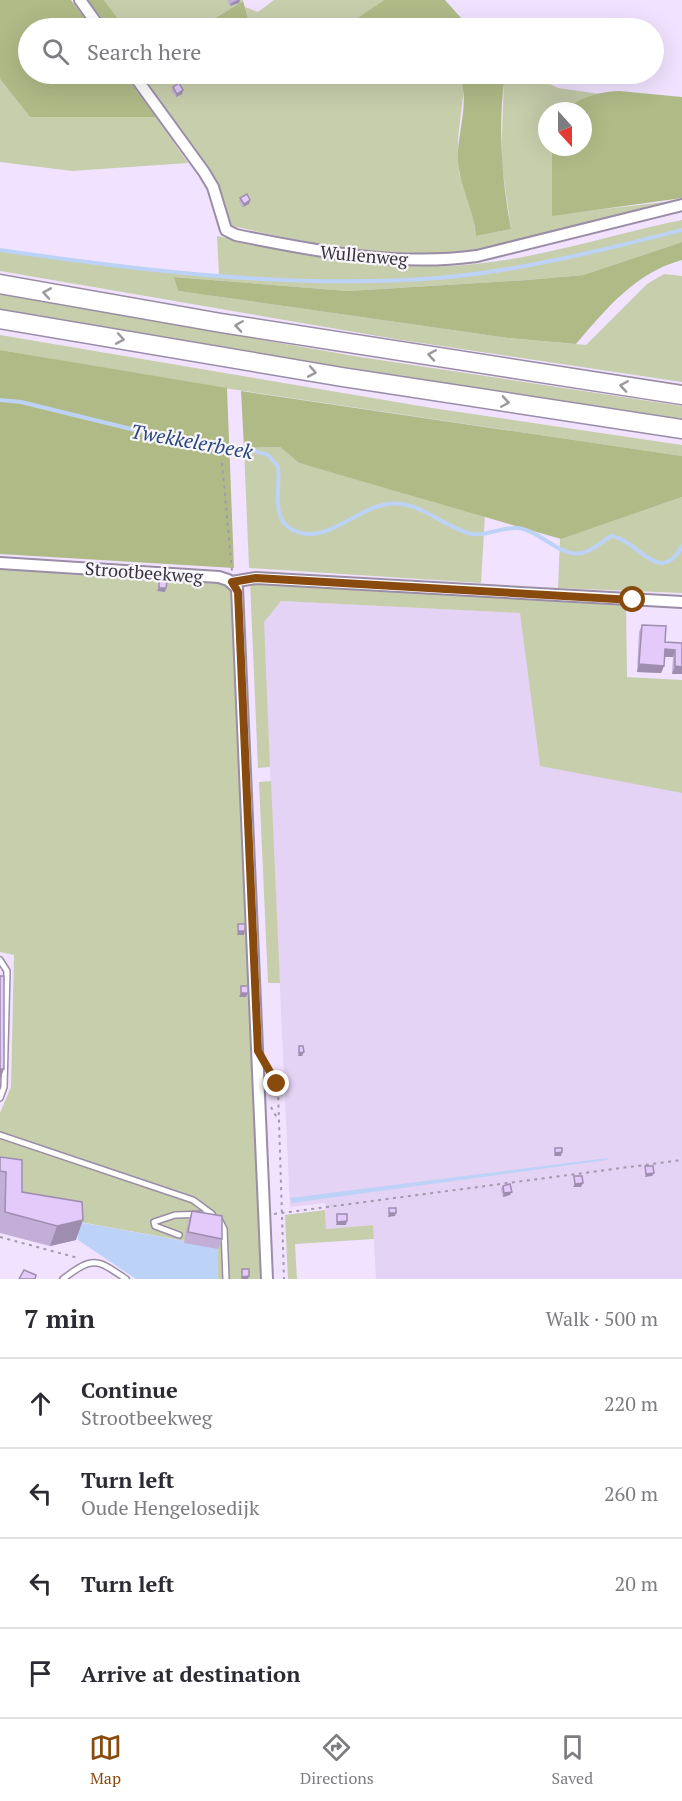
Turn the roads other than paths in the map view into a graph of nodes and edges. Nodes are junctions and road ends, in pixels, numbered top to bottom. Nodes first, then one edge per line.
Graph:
1 (80, 0) edge
2 (93, 18) edge
3 (140, 84) edge
4 (682, 205) edge
5 (0, 284) edge
6 (0, 319) edge
7 (682, 395) edge
8 (682, 429) edge
9 (0, 563) edge
10 (232, 582) junction
11 (682, 602) edge
12 (0, 960) edge
13 (0, 1098) edge
14 (0, 1135) edge
15 (212, 1214) junction
16 (180, 1235) dead end
17 (63, 1279) edge
18 (126, 1279) edge
19 (226, 1279) edge
20 (267, 1279) edge

1 - 2 street
3 - 4 street, Wullenweg
7 -> 5 highway
6 -> 8 highway
9 - 10 street, Strootbeekweg
10 - 11 street, Strootbeekweg
10 - 20 street
12 - 13 lane
14 - 15 lane
15 - 16 lane
15 - 19 lane
17 - 18 lane

